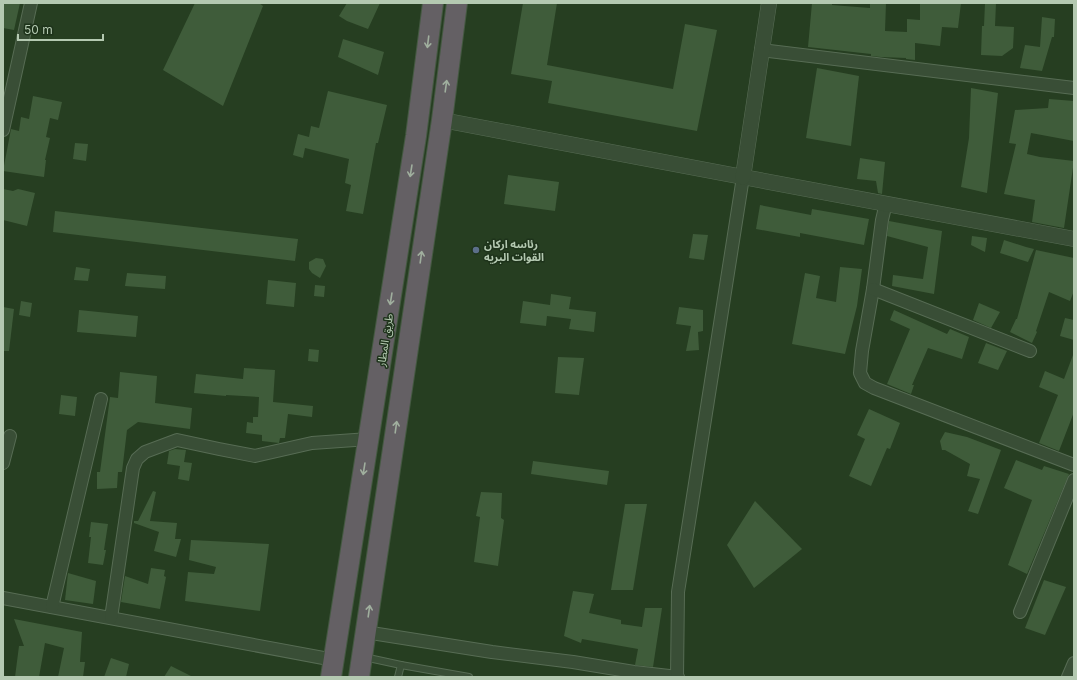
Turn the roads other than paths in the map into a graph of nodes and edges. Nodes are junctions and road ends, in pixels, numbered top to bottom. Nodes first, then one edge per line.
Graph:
1 (31, 3) edge
2 (433, 3) edge
3 (457, 3) edge
4 (769, 3) edge
5 (761, 50) junction
6 (1074, 88) edge
7 (442, 120) junction
8 (3, 130) edge
9 (742, 178) junction
10 (886, 203) junction
11 (1074, 238) edge
12 (873, 288) junction
13 (1030, 351) dead end
14 (101, 399) dead end
15 (10, 436) dead end
16 (369, 438) junction
17 (3, 463) edge
18 (1074, 465) edge
19 (1074, 480) edge
20 (3, 598) edge
21 (52, 607) junction
22 (1020, 612) dead end
23 (111, 618) junction
24 (365, 632) junction
25 (362, 656) junction
26 (1074, 663) edge
27 (401, 665) junction
28 (332, 668) edge
29 (359, 677) edge
30 (398, 677) edge
31 (469, 677) edge
32 (678, 677) edge
33 (1068, 677) edge

1 - 8 street
2 -> 16 highway, طريق المطار
7 -> 3 highway
4 - 5 street
5 - 6 street
5 - 9 street
7 - 9 street
24 -> 7 highway
9 - 10 street
9 - 32 street
10 - 11 street
10 - 12 street
12 - 13 street
12 - 18 street
14 - 21 street
15 - 17 street
16 - 23 street
16 -> 28 highway, طريق المطار
19 - 22 street
20 - 21 street
21 - 23 street
23 - 28 street
24 - 25 highway
24 - 32 street
25 - 27 lane
25 - 29 highway
26 - 33 street
27 - 30 lane
27 - 31 lane

